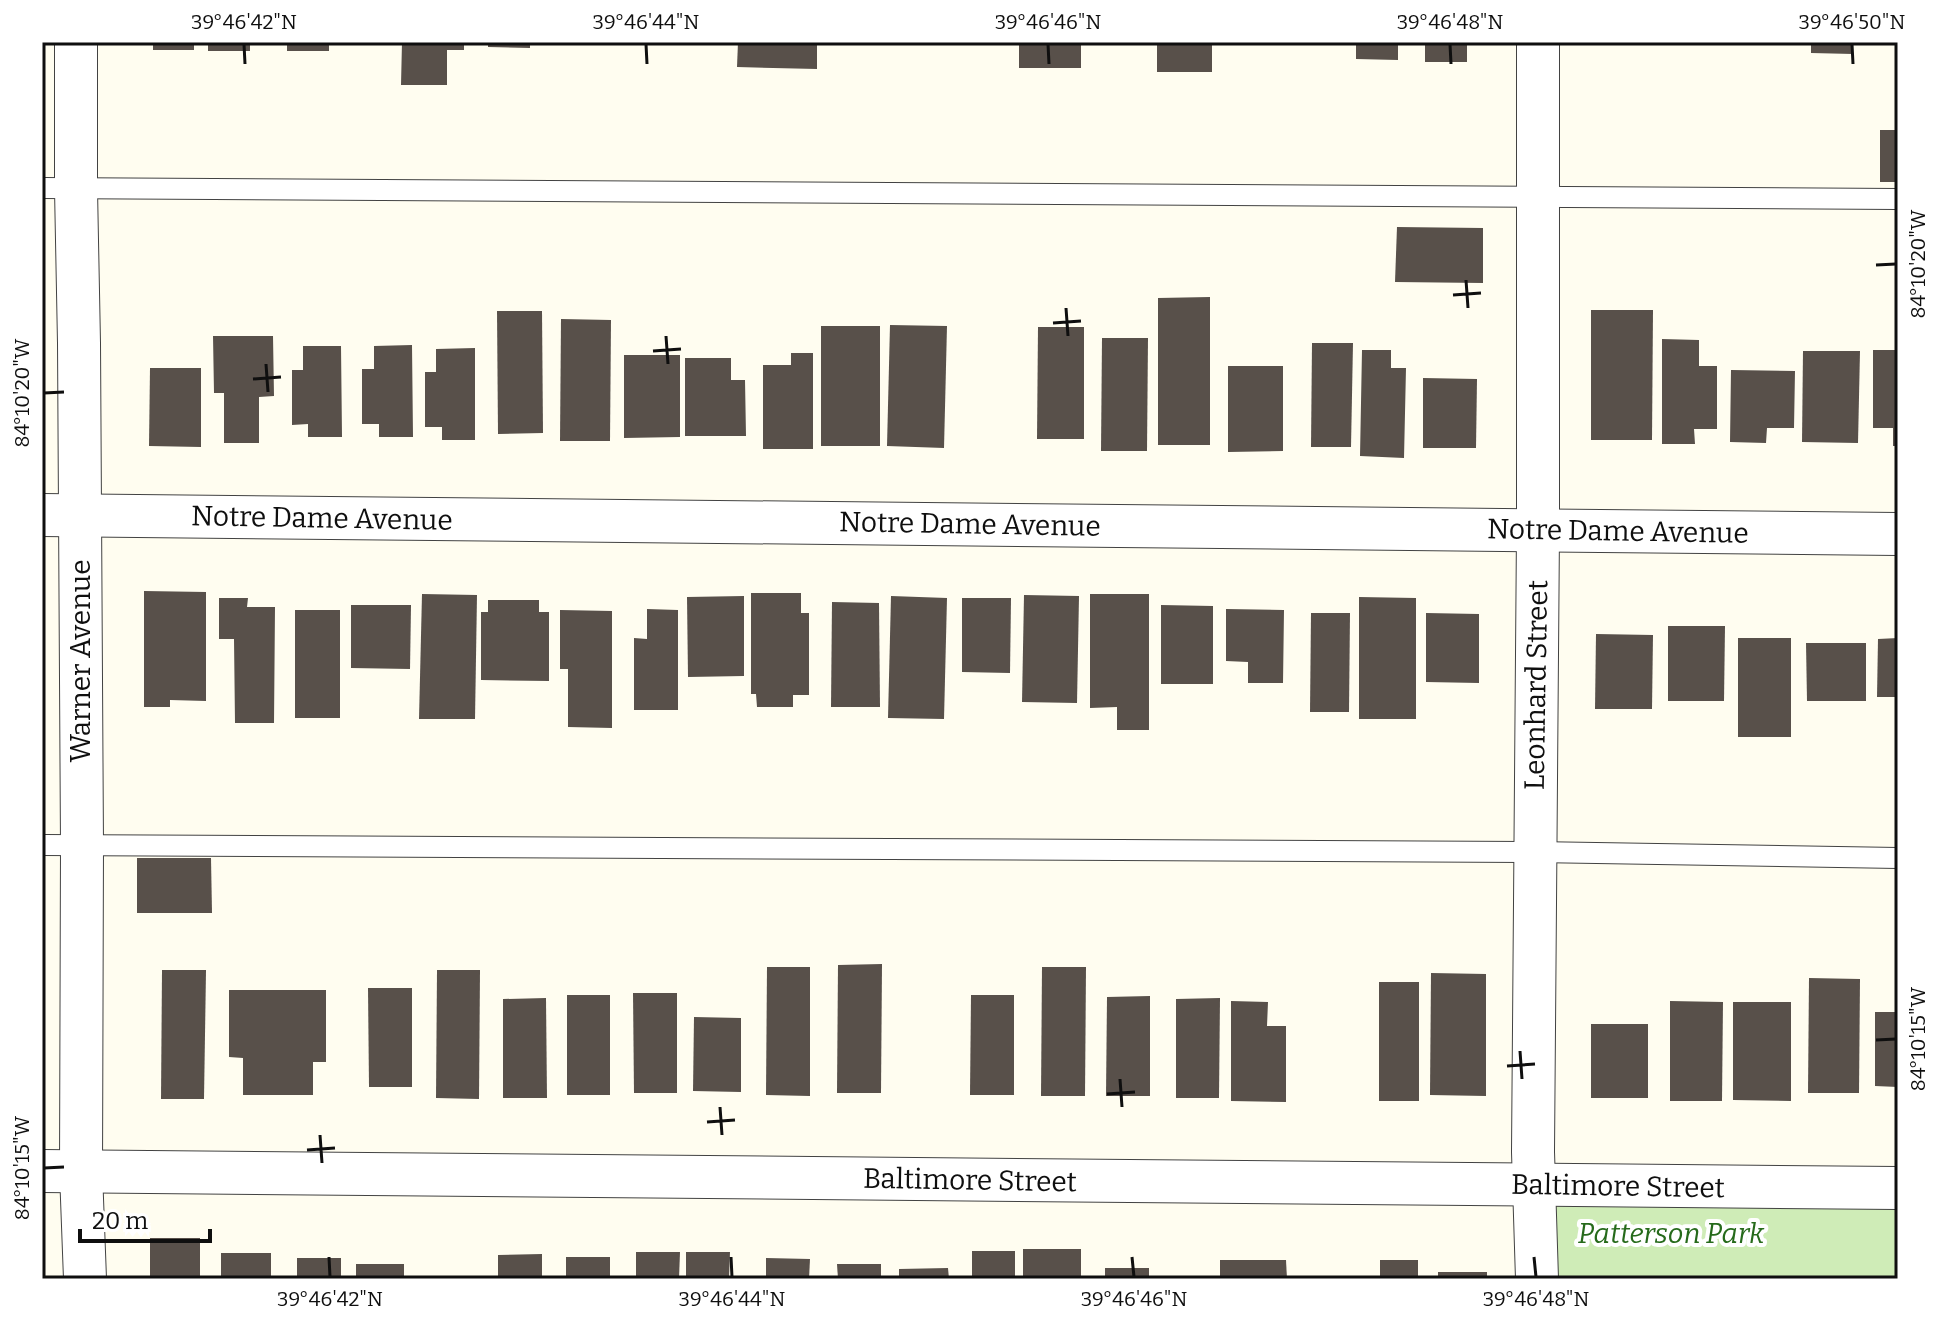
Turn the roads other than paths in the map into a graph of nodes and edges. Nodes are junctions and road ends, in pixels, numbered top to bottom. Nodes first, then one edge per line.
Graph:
1 (76, 42) edge
2 (1538, 42) edge
3 (59, 189) edge
4 (1538, 196) junction
5 (1898, 199) edge
6 (60, 515) edge
7 (1538, 530) junction
8 (1898, 534) edge
9 (62, 846) edge
10 (1535, 852) junction
11 (1898, 858) edge
12 (62, 1171) edge
13 (1534, 1185) junction
14 (1898, 1188) edge
15 (85, 1279) edge
16 (1537, 1279) edge

1 - 3 street, Warner Avenue
2 - 4 street, Leonhard Street
3 - 4 lane
3 - 6 street, Warner Avenue
4 - 5 lane
4 - 7 street, Leonhard Street
6 - 7 street, Notre Dame Avenue
6 - 9 street, Warner Avenue
7 - 8 street, Notre Dame Avenue
7 - 10 street, Leonhard Street
9 - 10 lane
9 - 12 street, Warner Avenue
10 - 11 lane
10 - 13 street, Leonhard Street
12 - 13 street, Baltimore Street
12 - 15 street, Warner Avenue
13 - 14 street, Baltimore Street
13 - 16 street, Leonhard Street

